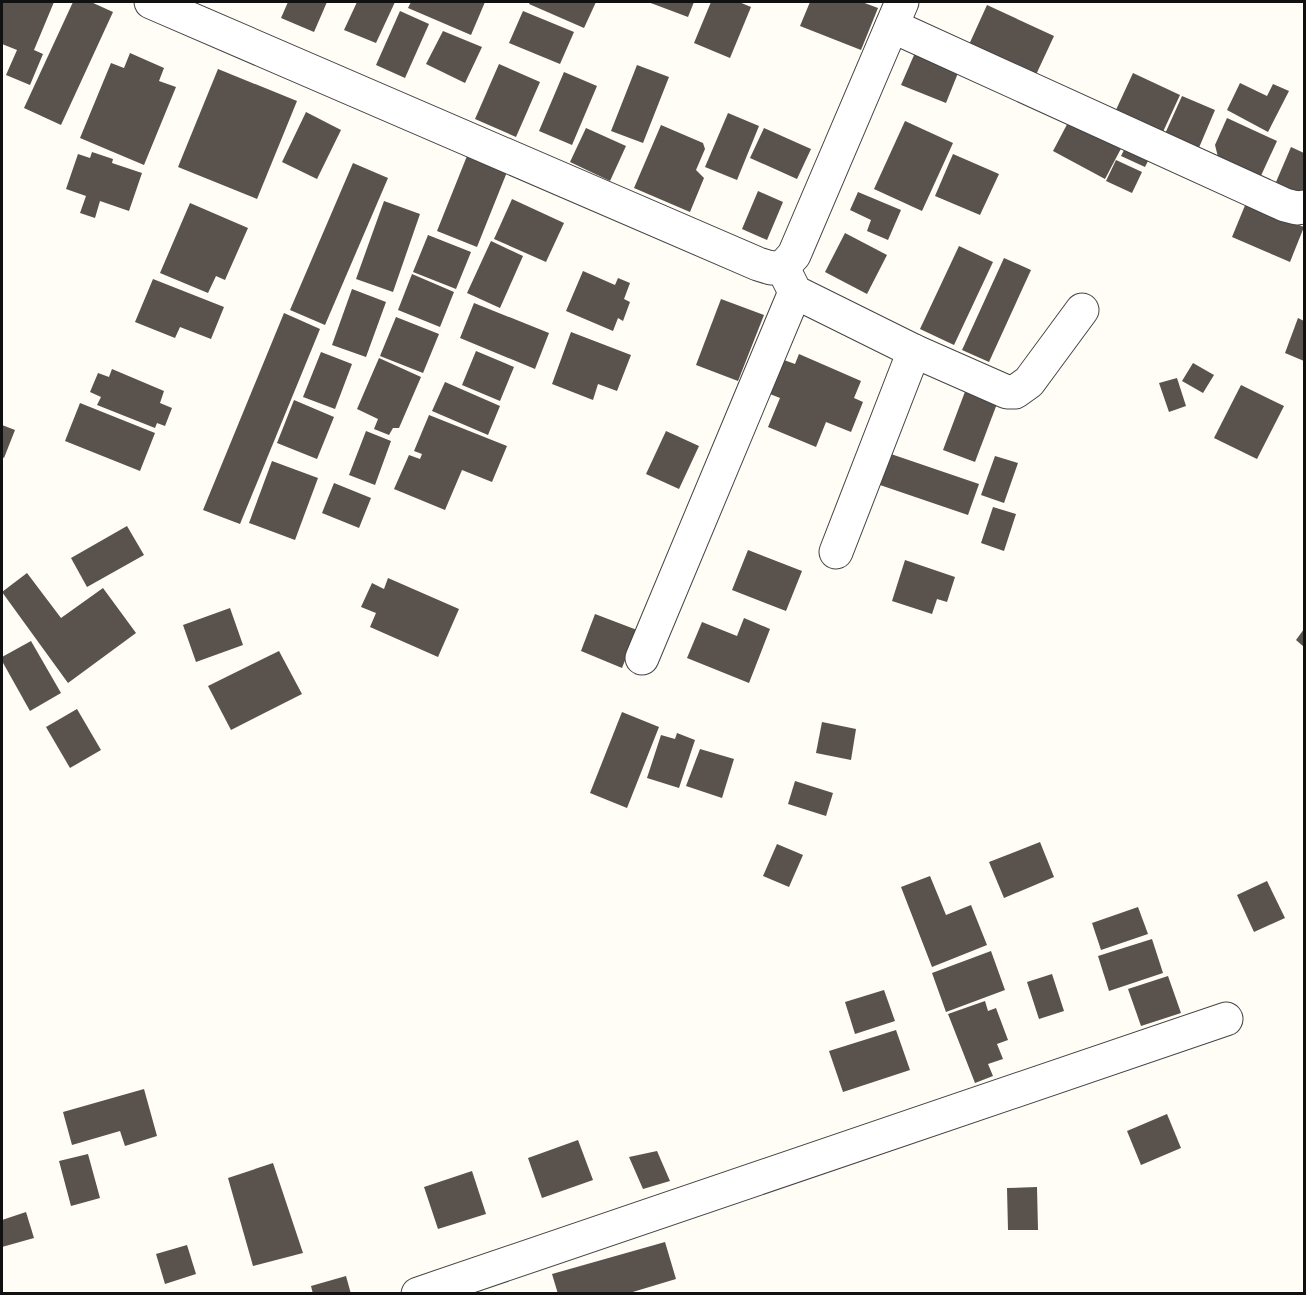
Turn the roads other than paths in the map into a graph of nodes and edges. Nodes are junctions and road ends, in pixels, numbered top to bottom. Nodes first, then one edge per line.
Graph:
1 (151, 2) edge
2 (897, 14) edge
3 (1305, 207) edge
4 (789, 280) junction
5 (1082, 310) dead end
6 (914, 351) junction
7 (836, 552) dead end
8 (642, 658) dead end
9 (1226, 1019) dead end
10 (418, 1293) edge

1 - 4 street
2 - 3 street
2 - 4 street
4 - 6 street
4 - 8 street
5 - 6 street
6 - 7 street
9 - 10 street

